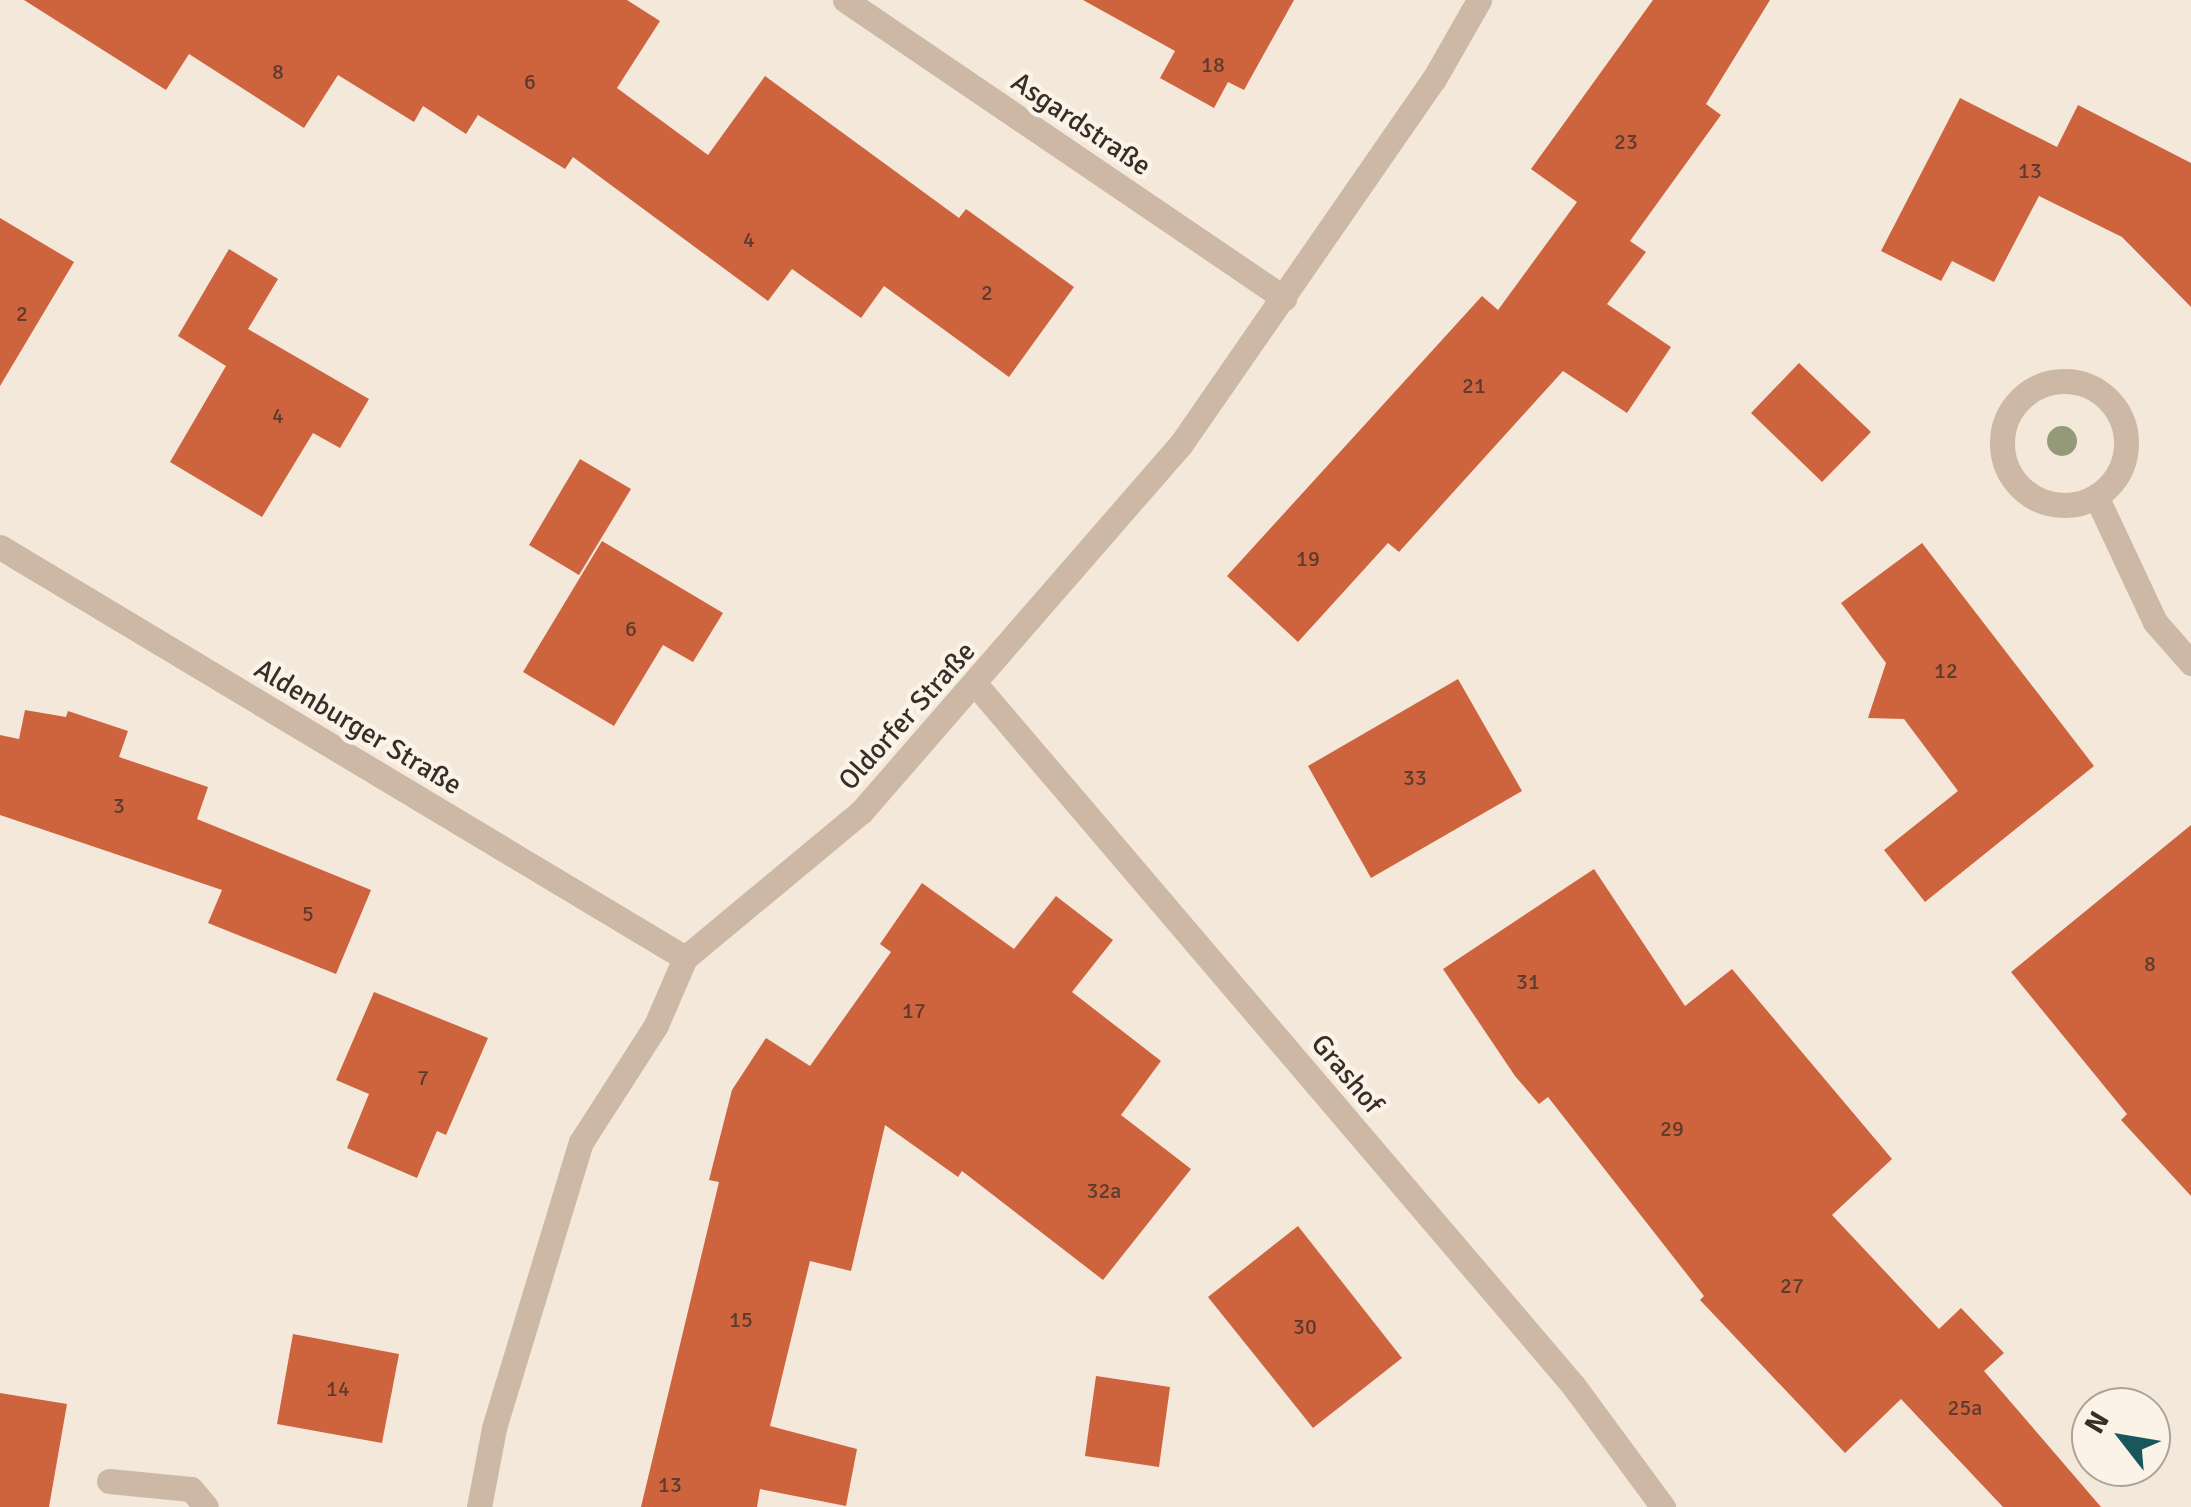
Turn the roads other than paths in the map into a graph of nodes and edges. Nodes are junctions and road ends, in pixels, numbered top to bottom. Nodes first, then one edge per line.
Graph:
1 (845, 0) edge
2 (1479, 0) edge
3 (1284, 298) junction
4 (2096, 496) junction
5 (0, 547) edge
6 (2191, 663) edge
7 (976, 686) junction
8 (685, 958) junction
9 (108, 1481) dead end
10 (206, 1507) edge
11 (479, 1507) edge
12 (1663, 1507) edge

1 - 3 street, Asgardstraße
2 - 3 street, Oldorfer Straße
3 - 7 street, Oldorfer Straße
4 - 4 street
4 - 6 street
5 - 8 street, Aldenburger Straße
7 - 8 street, Oldorfer Straße
7 - 12 street, Grashof
8 - 11 street, Oldorfer Straße
9 - 10 street

